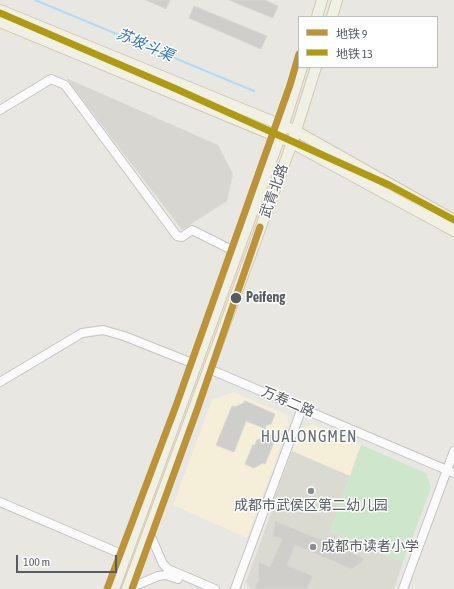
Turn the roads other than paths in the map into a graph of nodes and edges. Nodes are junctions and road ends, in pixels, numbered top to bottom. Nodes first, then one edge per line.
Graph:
1 (322, 0) edge
2 (337, 0) edge
3 (0, 10) edge
4 (317, 16) edge
5 (332, 16) edge
6 (0, 22) edge
7 (302, 68) edge
8 (316, 68) edge
9 (0, 110) edge
10 (284, 126) junction
11 (296, 131) junction
12 (280, 137) junction
13 (292, 143) junction
14 (454, 220) edge
15 (454, 231) edge
16 (238, 253) junction
17 (197, 365) junction
18 (209, 369) junction
19 (0, 382) edge
20 (302, 408) junction
21 (454, 451) edge
22 (450, 471) edge
23 (0, 502) edge
24 (149, 532) junction
25 (126, 556) junction
26 (114, 589) edge
27 (128, 589) edge
28 (202, 589) edge
29 (215, 589) edge
30 (235, 589) edge
31 (403, 589) edge

1 - 4 main road
2 - 5 main road
3 - 10 main road
6 - 12 main road
7 - 10 main road, 武青北路
8 - 11 main road, 武青北路
9 - 16 street
10 - 11 main road
10 - 12 main road, 武青北路
11 - 13 main road, 武青北路
11 - 14 main road
12 - 13 main road
12 - 16 main road, 武青北路
13 - 15 main road
13 - 18 main road, 武青北路
16 - 17 main road, 武青北路
17 - 19 street
17 - 25 main road, 武青北路
18 - 20 street, 万寿二路
18 - 24 main road, 武青北路
20 - 22 street, 万寿二路
20 - 30 street
21 - 22 street
22 - 31 street
23 - 25 street
24 - 27 main road, 武青北路
24 - 29 street
25 - 26 main road, 武青北路
27 - 28 street

